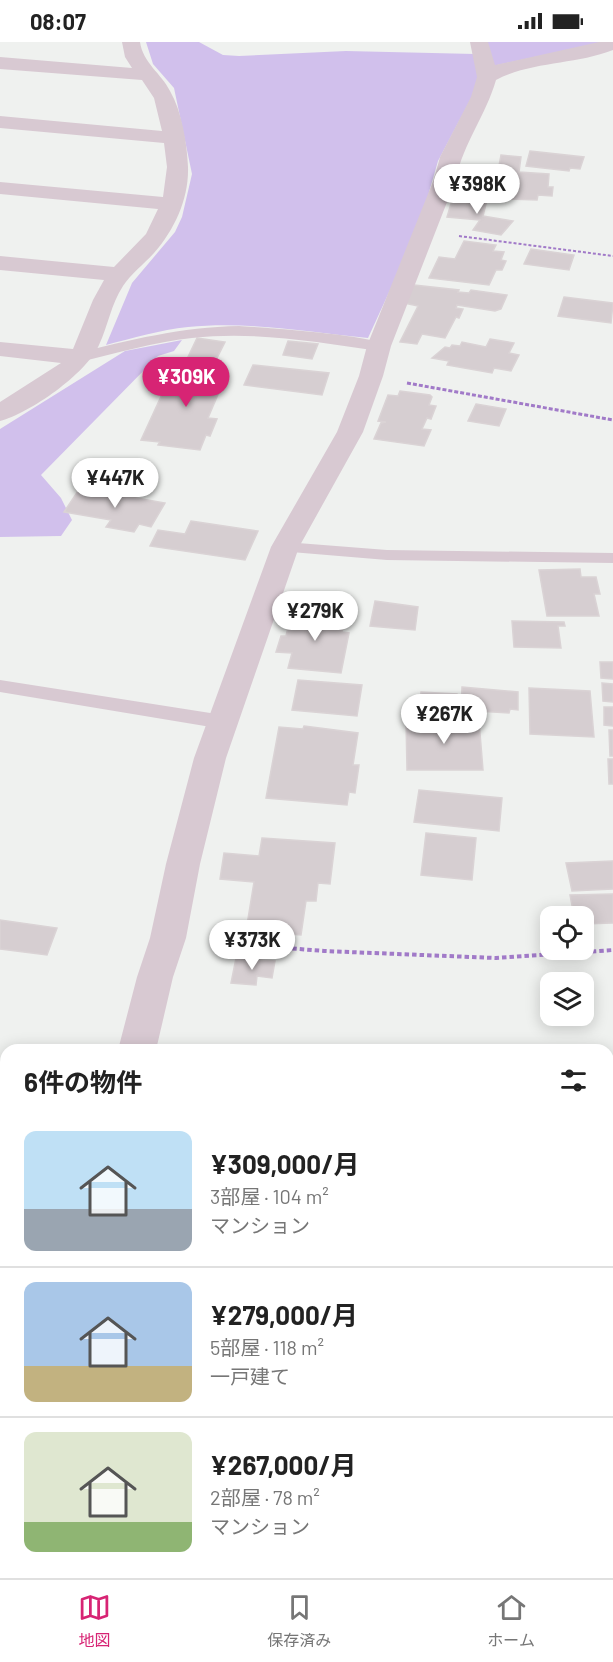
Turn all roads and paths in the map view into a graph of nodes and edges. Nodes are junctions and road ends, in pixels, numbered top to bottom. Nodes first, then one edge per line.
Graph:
1 (131, 42) edge
2 (478, 42) edge
3 (613, 43) edge
4 (0, 63) edge
5 (148, 75) junction
6 (487, 77) junction
7 (0, 122) edge
8 (173, 138) junction
9 (0, 188) edge
10 (172, 204) junction
11 (426, 231) junction
12 (613, 256) edge
13 (0, 263) edge
14 (120, 275) junction
15 (379, 346) junction
16 (0, 349) edge
17 (80, 357) junction
18 (370, 376) junction
19 (0, 413) edge
20 (613, 420) edge
21 (285, 547) junction
22 (613, 558) edge
23 (0, 686) edge
24 (223, 722) junction
25 (168, 938) junction
26 (613, 950) edge
27 (138, 1044) edge

1 - 5 street
2 - 6 street
3 - 6 street
4 - 5 street
5 - 8 street
6 - 11 street
7 - 8 street
8 - 10 street
9 - 10 street
10 - 14 street
11 - 12 path
11 - 15 street
13 - 14 street
14 - 17 street
15 - 17 lane
15 - 18 street
16 - 17 street
17 - 19 street
18 - 20 path
18 - 21 street
21 - 22 lane
21 - 24 street
23 - 24 lane
24 - 25 street
25 - 26 path
25 - 27 street

